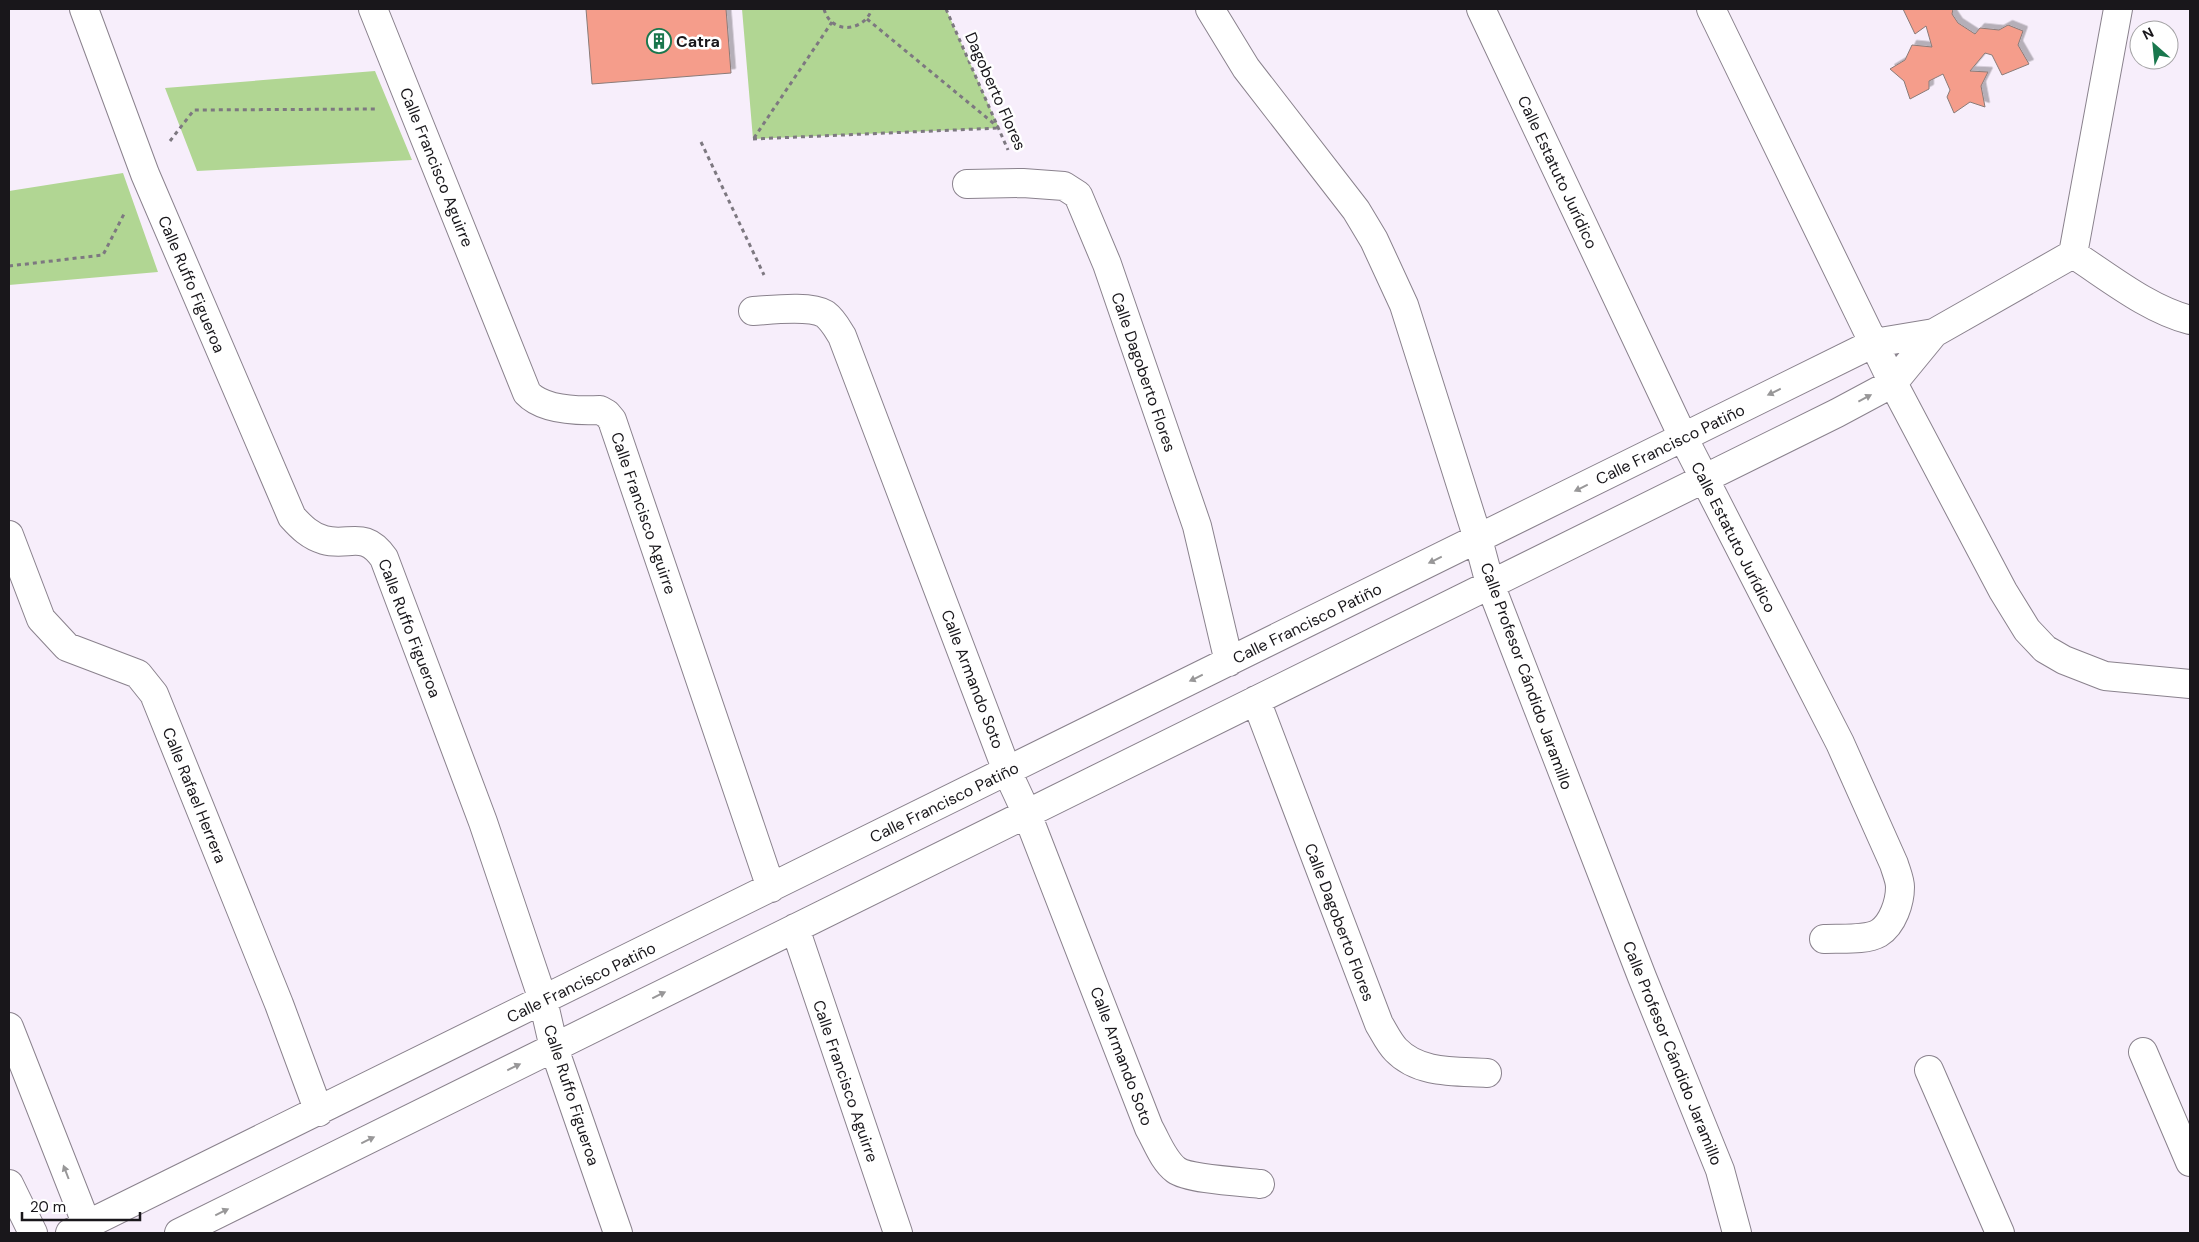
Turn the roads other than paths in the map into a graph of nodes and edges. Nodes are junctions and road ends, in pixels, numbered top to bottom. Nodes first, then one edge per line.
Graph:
1 (84, 9) edge
2 (373, 9) edge
3 (1210, 9) edge
4 (1481, 9) edge
5 (1711, 9) edge
6 (2118, 9) edge
7 (967, 184) dead end
8 (2073, 254) junction
9 (753, 311) dead end
10 (2190, 320) edge
11 (1934, 333) junction
12 (1874, 343) junction
13 (1893, 383) junction
14 (1683, 437) junction
15 (1704, 478) junction
16 (9, 535) edge
17 (1478, 539) junction
18 (1490, 584) junction
19 (1229, 662) junction
20 (2190, 684) edge
21 (1256, 700) junction
22 (1007, 771) junction
23 (1027, 814) junction
24 (771, 888) junction
25 (795, 928) junction
26 (1824, 939) dead end
27 (544, 1000) junction
28 (9, 1027) edge
29 (554, 1048) junction
30 (2143, 1052) dead end
31 (1929, 1070) dead end
32 (1487, 1073) dead end
33 (319, 1112) junction
34 (2190, 1162) edge
35 (9, 1184) edge
36 (1260, 1184) dead end
37 (82, 1231) edge
38 (33, 1233) edge
39 (179, 1233) edge
40 (618, 1233) edge
41 (898, 1233) edge
42 (1737, 1233) edge
43 (2000, 1233) edge

1 - 27 street, Calle Ruffo Figueroa
2 - 24 street, Calle Francisco Aguirre
3 - 17 street, Calle Profesor Cándido Jaramillo
4 - 14 street, Calle Estatuto Jurídico
5 - 12 street
6 - 8 street
7 - 19 street, Calle Dagoberto Flores
8 - 10 street
8 - 11 street
9 - 22 street, Calle Armando Soto
11 - 12 street, Calle Francisco Patiño
11 - 13 street
12 - 13 street
12 -> 14 street, Calle Francisco Patiño
15 -> 13 street
13 - 20 street
14 - 15 street, Calle Estatuto Jurídico
14 -> 17 street, Calle Francisco Patiño
15 - 18 street
15 - 26 street, Calle Estatuto Jurídico
16 - 33 street, Calle Rafael Herrera
17 - 18 street, Calle Profesor Cándido Jaramillo
17 -> 19 street, Calle Francisco Patiño
18 - 21 street
18 - 42 street, Calle Profesor Cándido Jaramillo
19 -> 22 street, Calle Francisco Patiño
21 - 23 street
21 - 32 street, Calle Dagoberto Flores
22 - 23 street, Calle Armando Soto
22 - 24 street, Calle Francisco Patiño
23 - 25 street
23 - 36 street, Calle Armando Soto
24 - 27 street, Calle Francisco Patiño
29 -> 25 street
25 - 41 street, Calle Francisco Aguirre
27 - 29 street, Calle Ruffo Figueroa
27 - 33 street, Calle Francisco Patiño
37 -> 28 street
39 -> 29 street
29 - 40 street, Calle Ruffo Figueroa
30 - 34 street
31 - 43 street
33 - 37 street, Calle Francisco Patiño
35 - 38 street

